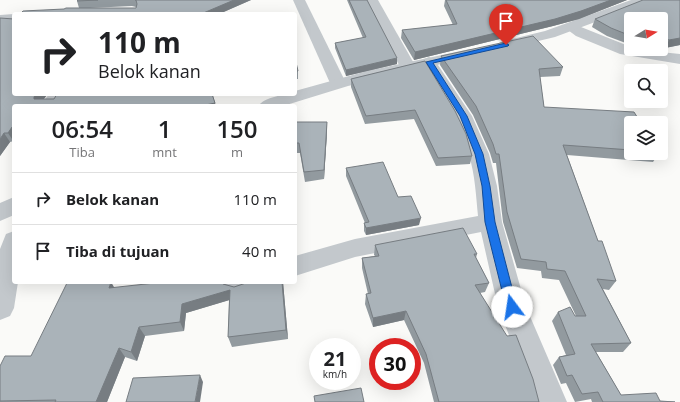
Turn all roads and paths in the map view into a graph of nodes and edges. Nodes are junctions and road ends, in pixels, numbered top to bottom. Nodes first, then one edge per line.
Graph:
1 (299, 0) edge
2 (372, 0) edge
3 (642, 0) edge
4 (12, 18) edge
5 (0, 19) edge
6 (571, 27) junction
7 (418, 65) junction
8 (678, 66) edge
9 (338, 83) junction
10 (297, 95) edge
11 (293, 96) edge
12 (272, 104) edge
13 (12, 206) edge
14 (0, 213) edge
15 (490, 222) junction
16 (12, 250) edge
17 (297, 265) edge
18 (0, 308) edge
19 (550, 402) edge

1 - 9 street
2 - 7 street
3 - 6 street
4 - 5 street
6 - 7 street
6 - 8 street
7 - 9 street
7 - 15 street
9 - 10 street
11 - 12 street
13 - 14 street
15 - 17 street
15 - 19 street
16 - 18 street

